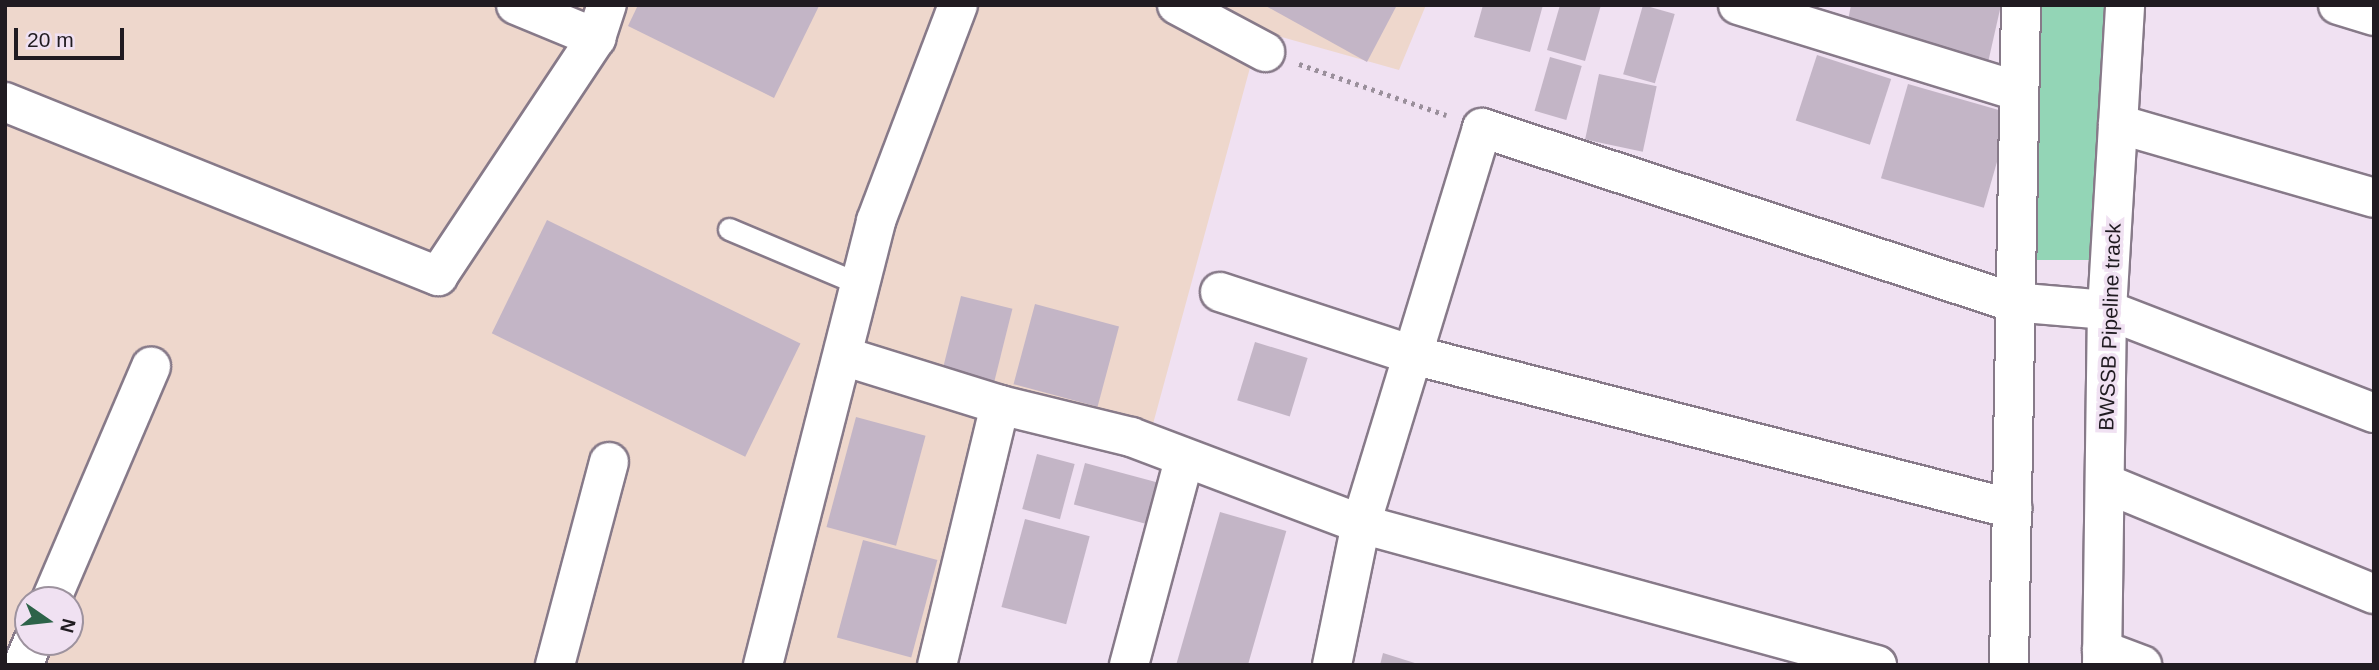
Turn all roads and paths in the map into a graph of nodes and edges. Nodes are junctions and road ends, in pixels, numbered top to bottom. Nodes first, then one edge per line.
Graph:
1 (516, 5) edge
2 (958, 5) edge
3 (1177, 5) edge
4 (1738, 5) edge
5 (2021, 5) edge
6 (2125, 5) edge
7 (2338, 5) edge
8 (2374, 16) edge
9 (601, 22) edge
10 (1265, 52) joint
11 (2018, 90) junction
12 (5, 102) edge
13 (2118, 124) junction
14 (1482, 128) junction
15 (2374, 198) edge
16 (729, 229) dead end
17 (859, 284) junction
18 (1220, 292) dead end
19 (2012, 302) junction
20 (2107, 310) junction
21 (1413, 355) junction
22 (844, 356) junction
23 (151, 367) dead end
24 (1000, 405) junction
25 (2374, 413) edge
26 (1184, 460) junction
27 (609, 462) dead end
28 (2107, 484) junction
29 (2013, 509) junction
30 (1361, 524) junction
31 (57, 586) edge
32 (2374, 594) edge
33 (2102, 657) edge
34 (555, 665) edge
35 (764, 665) edge
36 (937, 665) edge
37 (1129, 665) edge
38 (1332, 665) edge
39 (1877, 665) edge
40 (2009, 665) edge
41 (2142, 665) edge

1 - 9 street
2 - 17 street
3 - 10 street
4 - 11 street
5 - 11 street
6 - 13 street, BWSSB Pipeline track
7 - 8 street
9 - 12 street
10 - 14 path
11 - 19 street
13 - 15 street
13 - 20 street, BWSSB Pipeline track
14 - 19 street
14 - 21 street
16 - 17 lane
17 - 22 street
18 - 21 street
19 - 20 street
19 - 29 street
20 - 25 street
20 - 28 street, BWSSB Pipeline track
21 - 29 street
21 - 30 street
22 - 24 street
22 - 35 street
23 - 31 street
24 - 26 street
24 - 36 street
26 - 30 street
26 - 37 street
27 - 34 street
28 - 32 street
28 - 33 street, BWSSB Pipeline track
29 - 40 street
30 - 38 street
30 - 39 street
33 - 41 street

